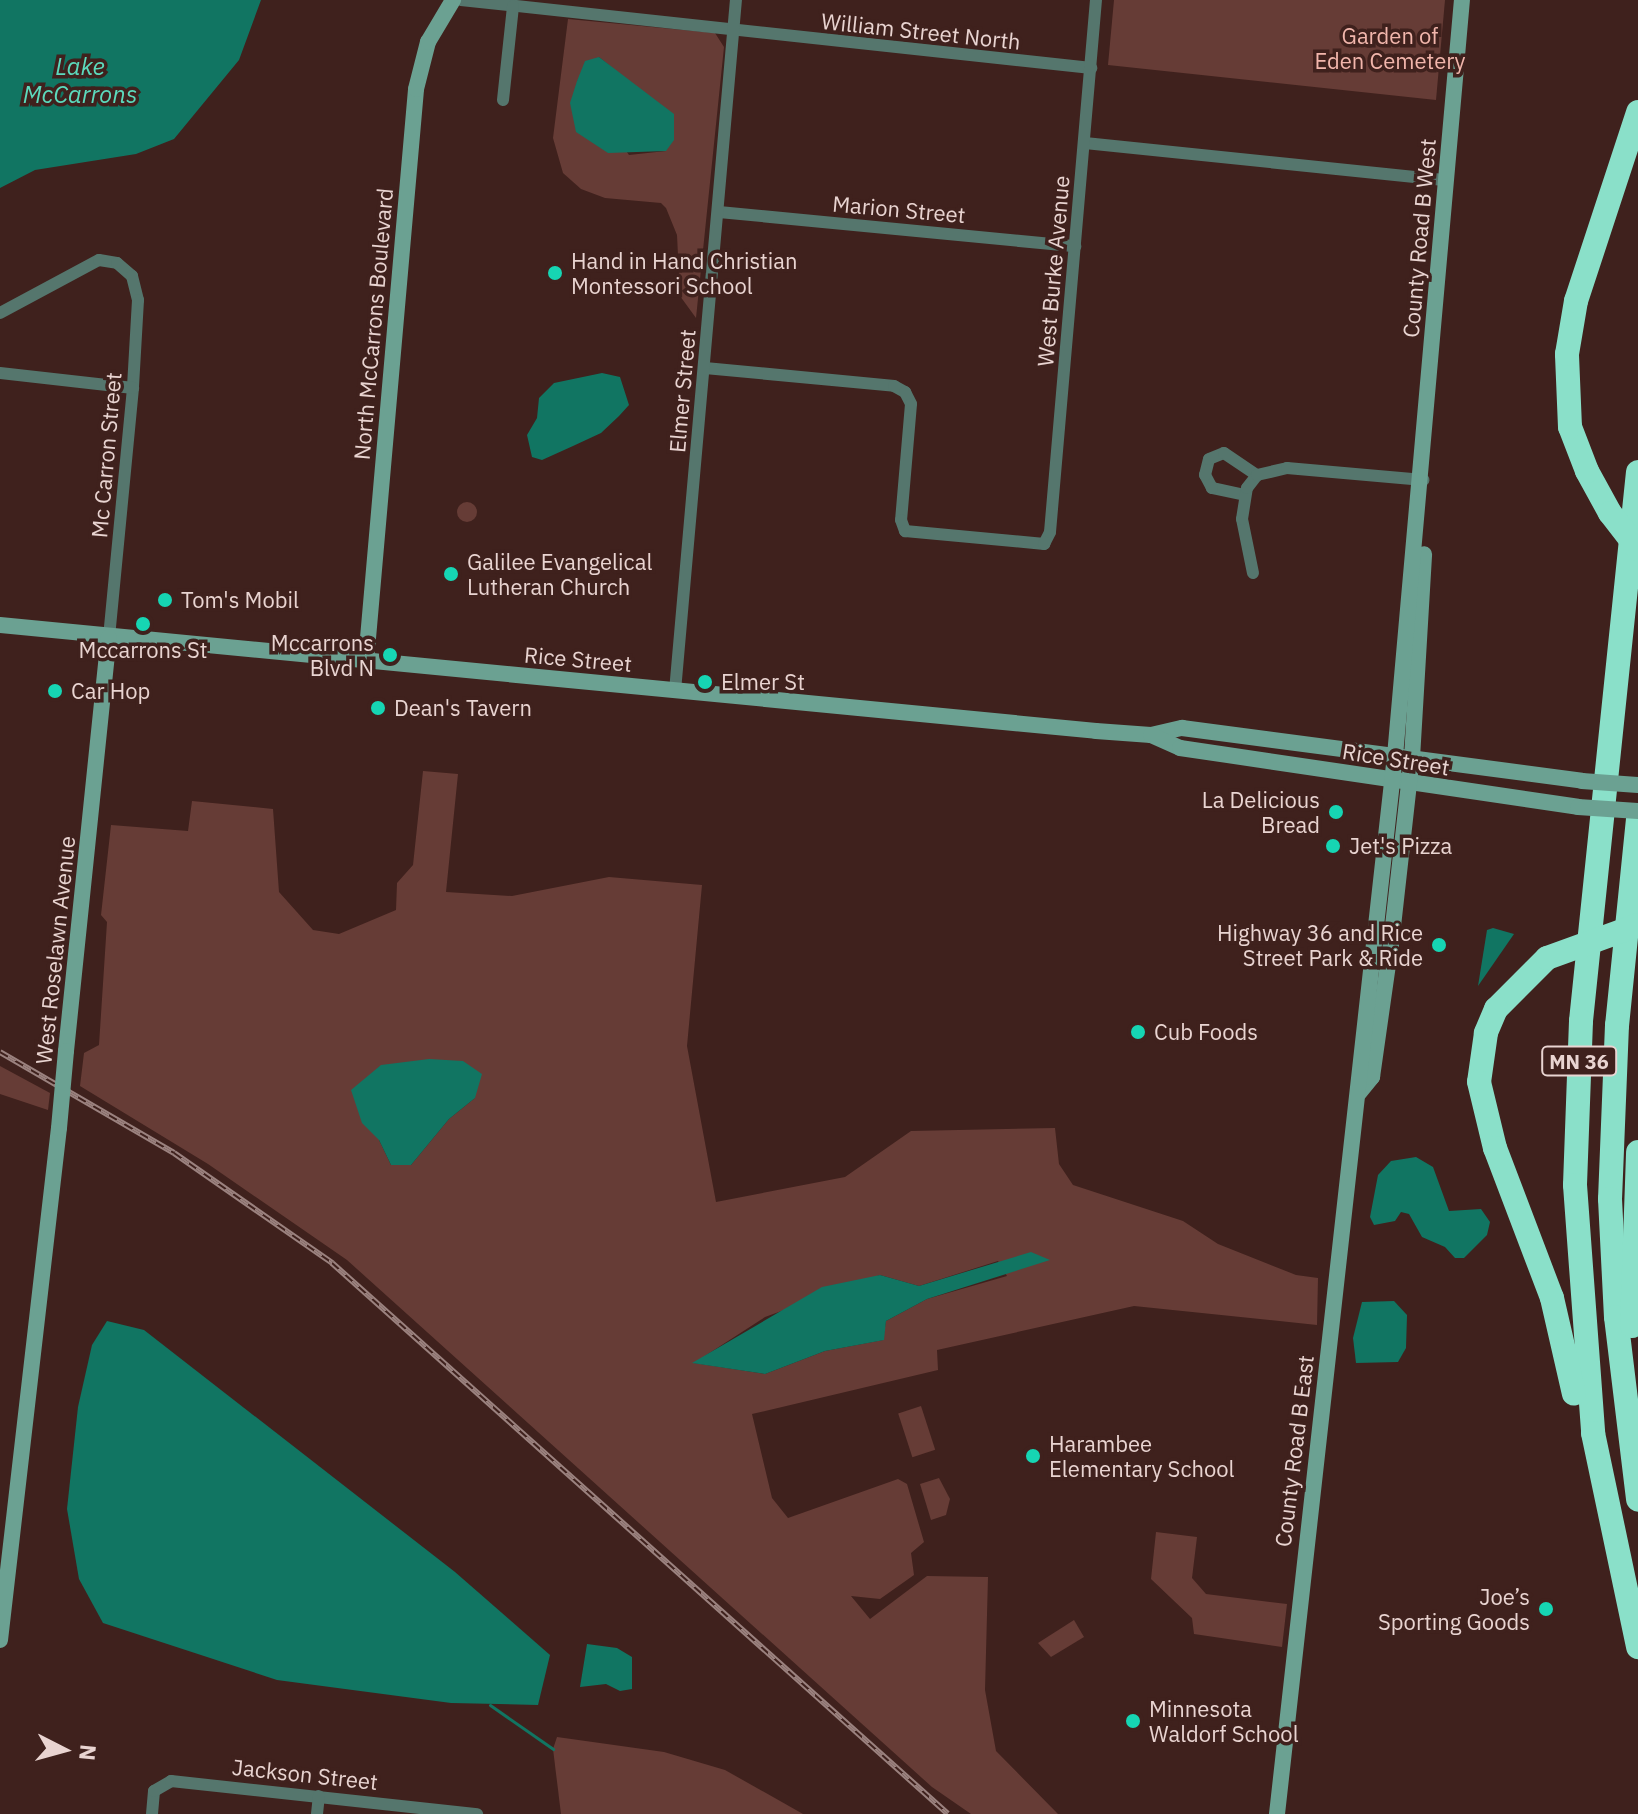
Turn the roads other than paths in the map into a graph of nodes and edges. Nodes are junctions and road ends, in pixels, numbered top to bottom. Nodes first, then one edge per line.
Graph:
1 (453, 0) edge
2 (461, 0) edge
3 (736, 0) edge
4 (1096, 0) edge
5 (1462, 0) edge
6 (513, 7) junction
7 (736, 29) junction
8 (1091, 68) junction
9 (503, 100) dead end
10 (1638, 112) edge
11 (1085, 143) junction
12 (1446, 180) junction
13 (719, 212) junction
14 (1075, 246) junction
15 (0, 313) edge
16 (705, 368) junction
17 (0, 373) edge
18 (133, 388) junction
19 (1638, 472) edge
20 (1257, 475) junction
21 (1423, 480) junction
22 (1245, 495) junction
23 (1638, 549) edge
24 (1253, 573) dead end
25 (0, 625) edge
26 (109, 637) junction
27 (366, 661) junction
28 (675, 691) junction
29 (1151, 735) junction
30 (1404, 757) junction
31 (1400, 783) junction
32 (1638, 785) edge
33 (1638, 811) edge
34 (1638, 819) edge
35 (1638, 925) edge
36 (1638, 1152) edge
37 (1637, 1492) edge
38 (3, 1585) edge
39 (0, 1640) edge
40 (1638, 1648) edge
41 (319, 1796) junction
42 (152, 1814) edge
43 (317, 1814) edge
44 (477, 1814) edge
45 (1277, 1814) edge

1 - 27 street, North McCarrons Boulevard
2 - 6 street, William Street North
3 - 7 street, Elmer Street
4 - 8 street, West Burke Avenue
5 - 12 street, County Road B West
6 - 7 street, William Street North
6 - 9 street
7 - 8 street, William Street North
7 - 13 street, Elmer Street
8 - 11 street, West Burke Avenue
10 - 23 highway, bridge
11 - 12 street
11 - 14 street, West Burke Avenue
12 - 21 street, County Road B West
13 - 14 street, Marion Street
13 - 16 street, Elmer Street
14 - 16 street, West Burke Avenue
15 - 18 street, Mc Carron Street
16 - 28 street, Elmer Street
17 - 18 street
18 - 26 street, Mc Carron Street
19 - 40 highway, MN 36
20 - 21 street
20 - 22 street
20 - 22 street
21 - 30 street, County Road B West
22 - 24 street
25 - 26 street, Rice Street
26 - 27 street, Rice Street
26 - 38 street, West Roselawn Avenue, bridge
27 - 28 street, Rice Street
28 - 29 street, Rice Street
29 - 30 street, Rice Street
29 - 31 street, Rice Street
30 - 31 street, County Road B West
30 - 32 street, Rice Street, bridge
31 - 33 street, Rice Street, bridge
31 - 45 street, County Road B East
34 - 37 highway, MN 36
35 - 40 highway, bridge
36 - 37 highway
38 - 39 street, West Roselawn Avenue
41 - 42 street, Jackson Street
41 - 43 street
41 - 44 street, Jackson Street

